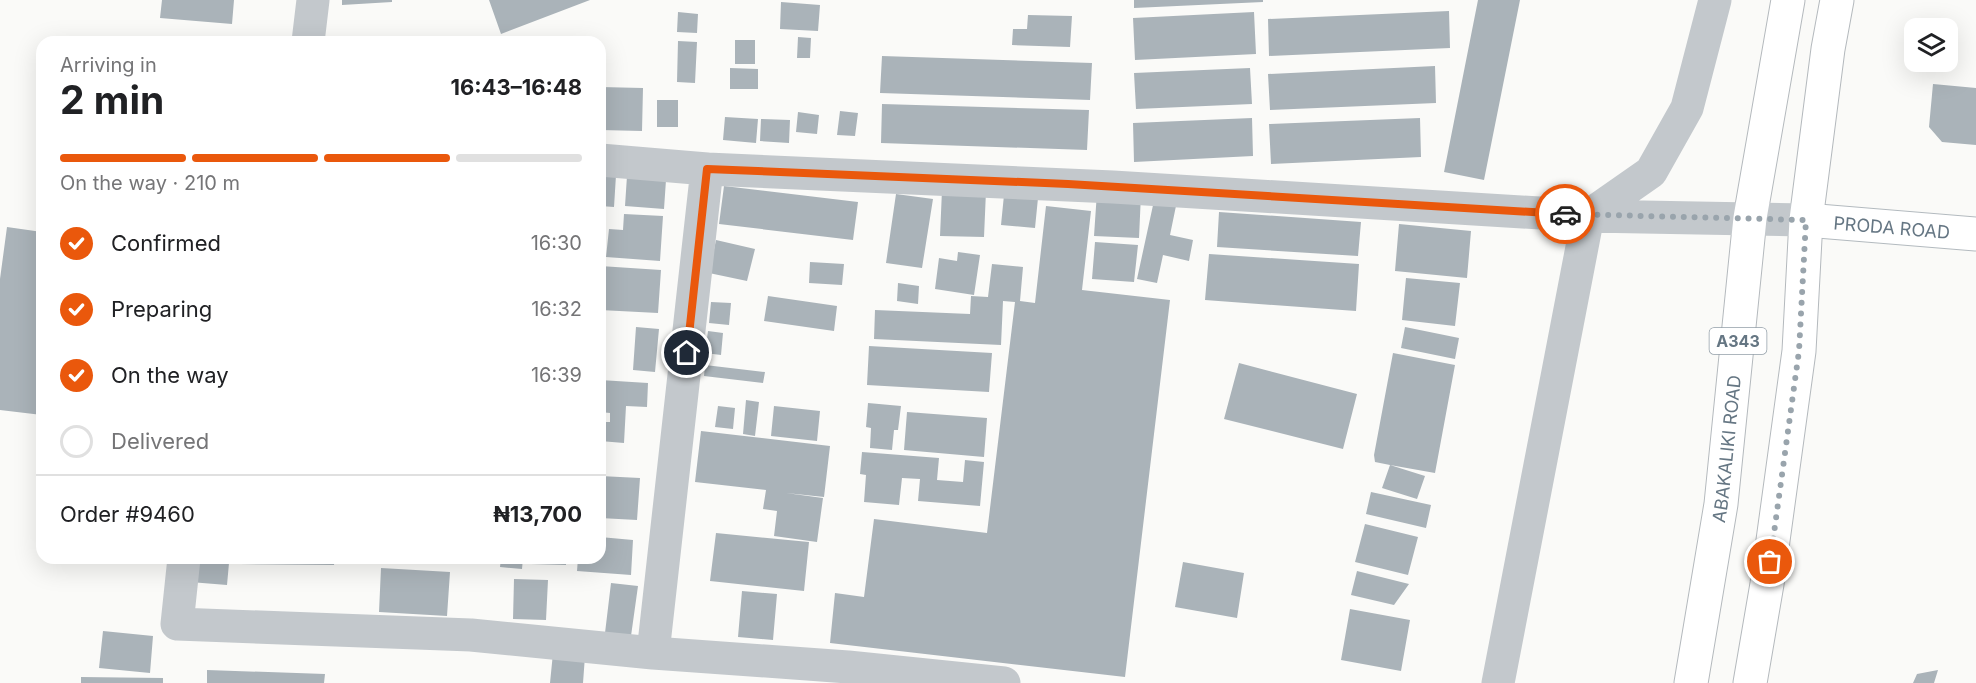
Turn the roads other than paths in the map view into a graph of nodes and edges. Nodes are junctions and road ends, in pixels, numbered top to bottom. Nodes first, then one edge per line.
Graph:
1 (313, 0) edge
2 (1714, 0) edge
3 (1788, 0) edge
4 (1837, 0) edge
5 (309, 36) edge
6 (606, 161) edge
7 (707, 169) junction
8 (1588, 216) junction
9 (1750, 219) junction
10 (1806, 220) junction
11 (1976, 234) edge
12 (183, 564) edge
13 (653, 653) junction
14 (1004, 683) edge
15 (1498, 683) edge
16 (1691, 683) edge
17 (1750, 683) edge

1 - 5 street
2 - 8 street
3 - 9 main road, ABAKALIKI ROAD / A343
4 - 10 main road
6 - 7 street
7 - 8 street
7 - 13 street
8 - 9 street
8 - 15 street
9 - 10 street
9 - 16 main road, ABAKALIKI ROAD / A343
10 - 11 main road, PRODA ROAD
10 - 17 main road
12 - 13 street
13 - 14 street

